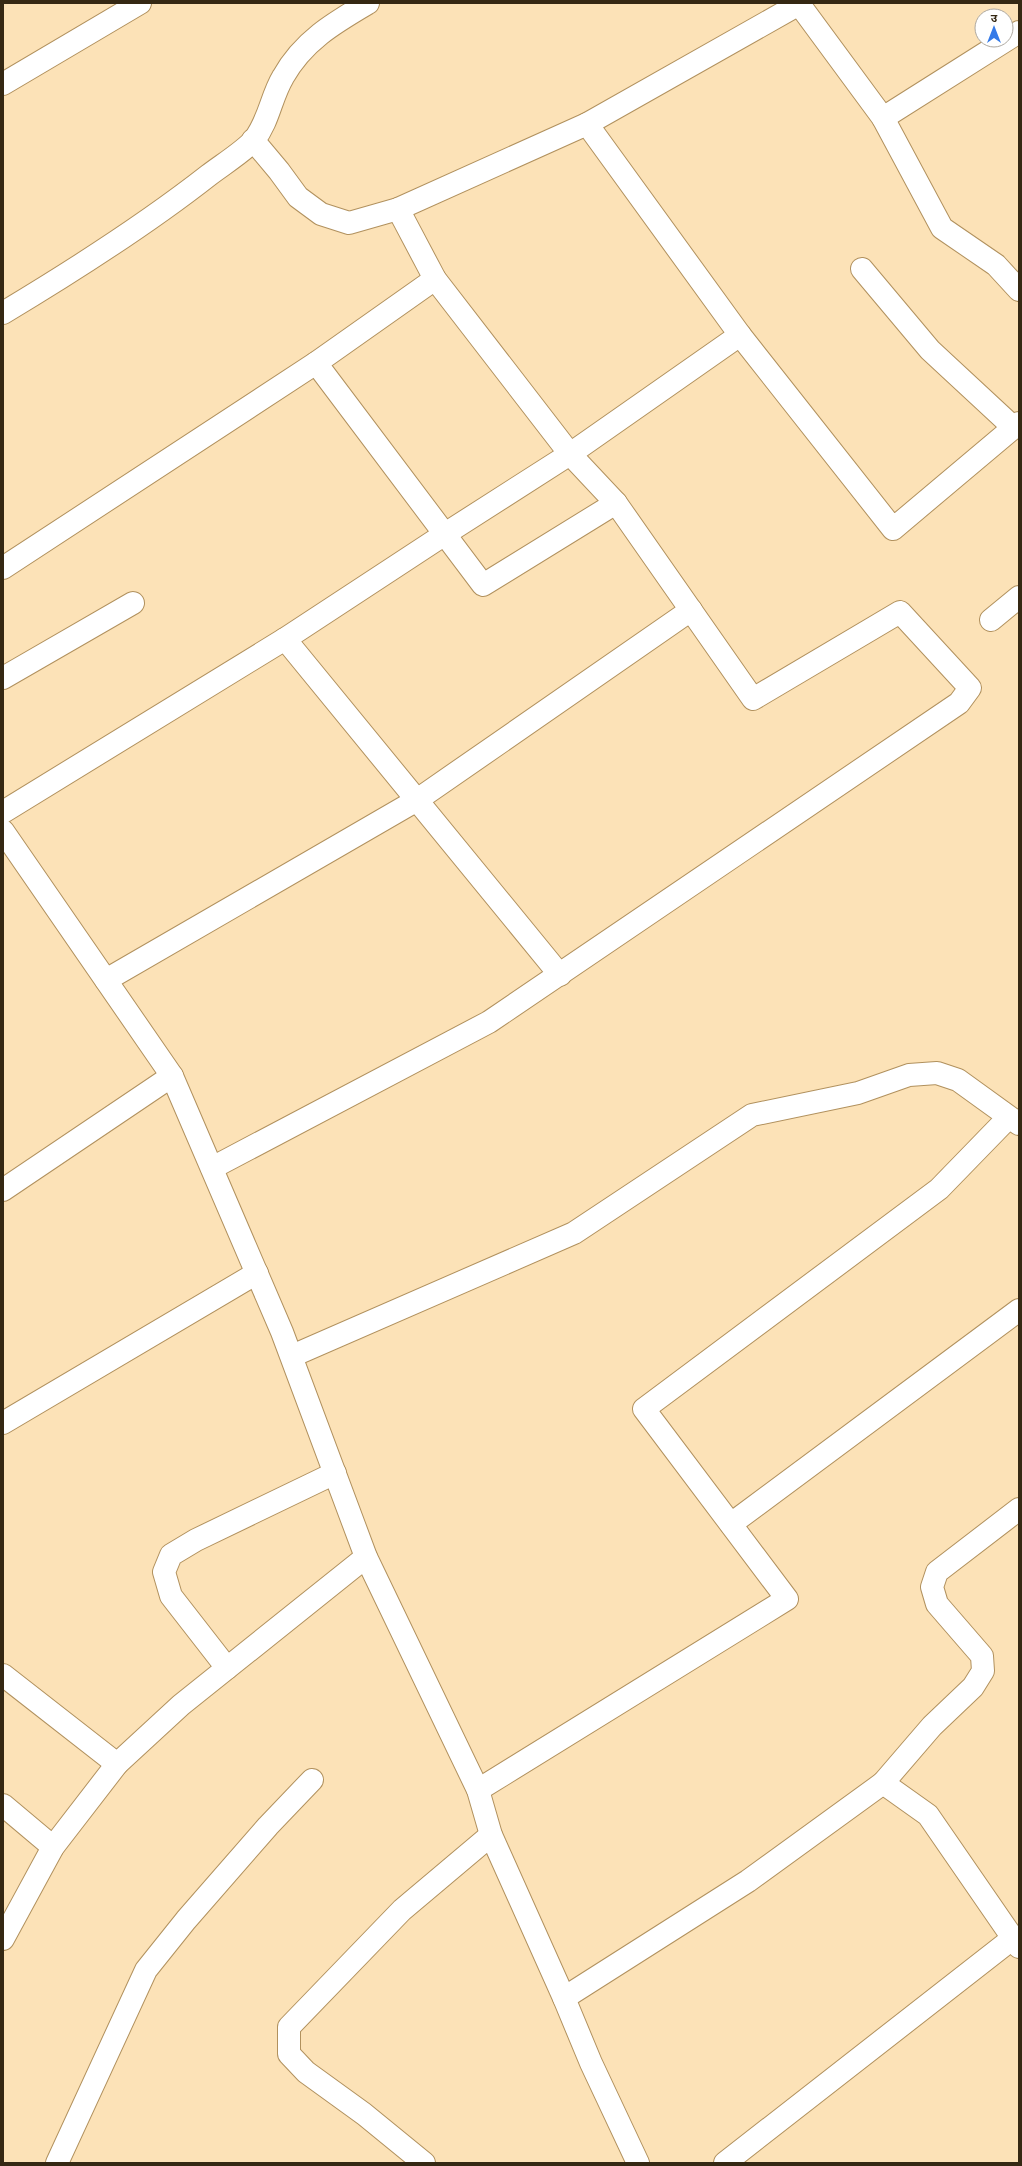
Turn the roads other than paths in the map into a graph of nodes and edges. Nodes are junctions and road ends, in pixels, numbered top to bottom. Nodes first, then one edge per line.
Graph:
1 (140, 3) edge
2 (368, 3) edge
3 (800, 4) edge
4 (1019, 32) edge
5 (3, 84) edge
6 (883, 118) junction
7 (587, 124) junction
8 (253, 140) junction
9 (398, 209) junction
10 (862, 269) dead end
11 (435, 278) junction
12 (1019, 290) edge
13 (3, 313) edge
14 (740, 335) junction
15 (316, 363) junction
16 (1016, 425) edge
17 (570, 454) junction
18 (616, 503) junction
19 (445, 534) junction
20 (3, 568) edge
21 (1019, 597) edge
22 (133, 604) dead end
23 (691, 610) junction
24 (991, 620) dead end
25 (285, 639) junction
26 (3, 678) edge
27 (417, 800) junction
28 (3, 812) edge
29 (3, 831) edge
30 (560, 975) junction
31 (106, 980) junction
32 (172, 1076) junction
33 (1014, 1121) edge
34 (212, 1168) junction
35 (3, 1190) edge
36 (257, 1273) junction
37 (1019, 1310) edge
38 (292, 1356) junction
39 (3, 1423) edge
40 (335, 1473) junction
41 (1019, 1509) edge
42 (730, 1524) junction
43 (366, 1557) junction
44 (226, 1668) junction
45 (3, 1675) edge
46 (117, 1764) junction
47 (312, 1780) dead end
48 (883, 1783) junction
49 (478, 1790) junction
50 (3, 1805) edge
51 (491, 1835) junction
52 (53, 1847) junction
53 (3, 1939) edge
54 (1016, 1943) edge
55 (564, 1998) junction
56 (57, 2163) edge
57 (424, 2163) edge
58 (638, 2163) edge
59 (725, 2163) edge

1 - 5 street
2 - 8 street
3 - 6 street
3 - 7 street
4 - 6 street
6 - 12 street
7 - 9 street
7 - 14 street
8 - 9 street
8 - 13 street
9 - 11 street
10 - 16 street
11 - 15 street
11 - 17 street
14 - 16 street
14 - 17 street
15 - 19 street
15 - 20 street
17 - 18 street
17 - 19 street
18 - 19 street
18 - 23 street
19 - 25 street
21 - 24 street
22 - 26 street
23 - 27 street
23 - 30 street
25 - 27 street
25 - 28 street
27 - 30 street
27 - 31 street
29 - 31 street
30 - 34 street
31 - 32 street
32 - 34 street
32 - 35 street
33 - 38 street
33 - 42 street
34 - 36 street
36 - 38 street
36 - 39 street
37 - 42 street
38 - 40 street
40 - 43 street
40 - 44 street
41 - 48 street
42 - 49 street
43 - 44 street
43 - 49 street
44 - 46 street
45 - 46 street
46 - 52 street
47 - 56 street
48 - 54 street
48 - 55 street
49 - 51 street
50 - 52 street
51 - 55 street
51 - 57 street
52 - 53 street
54 - 59 street
55 - 58 street

